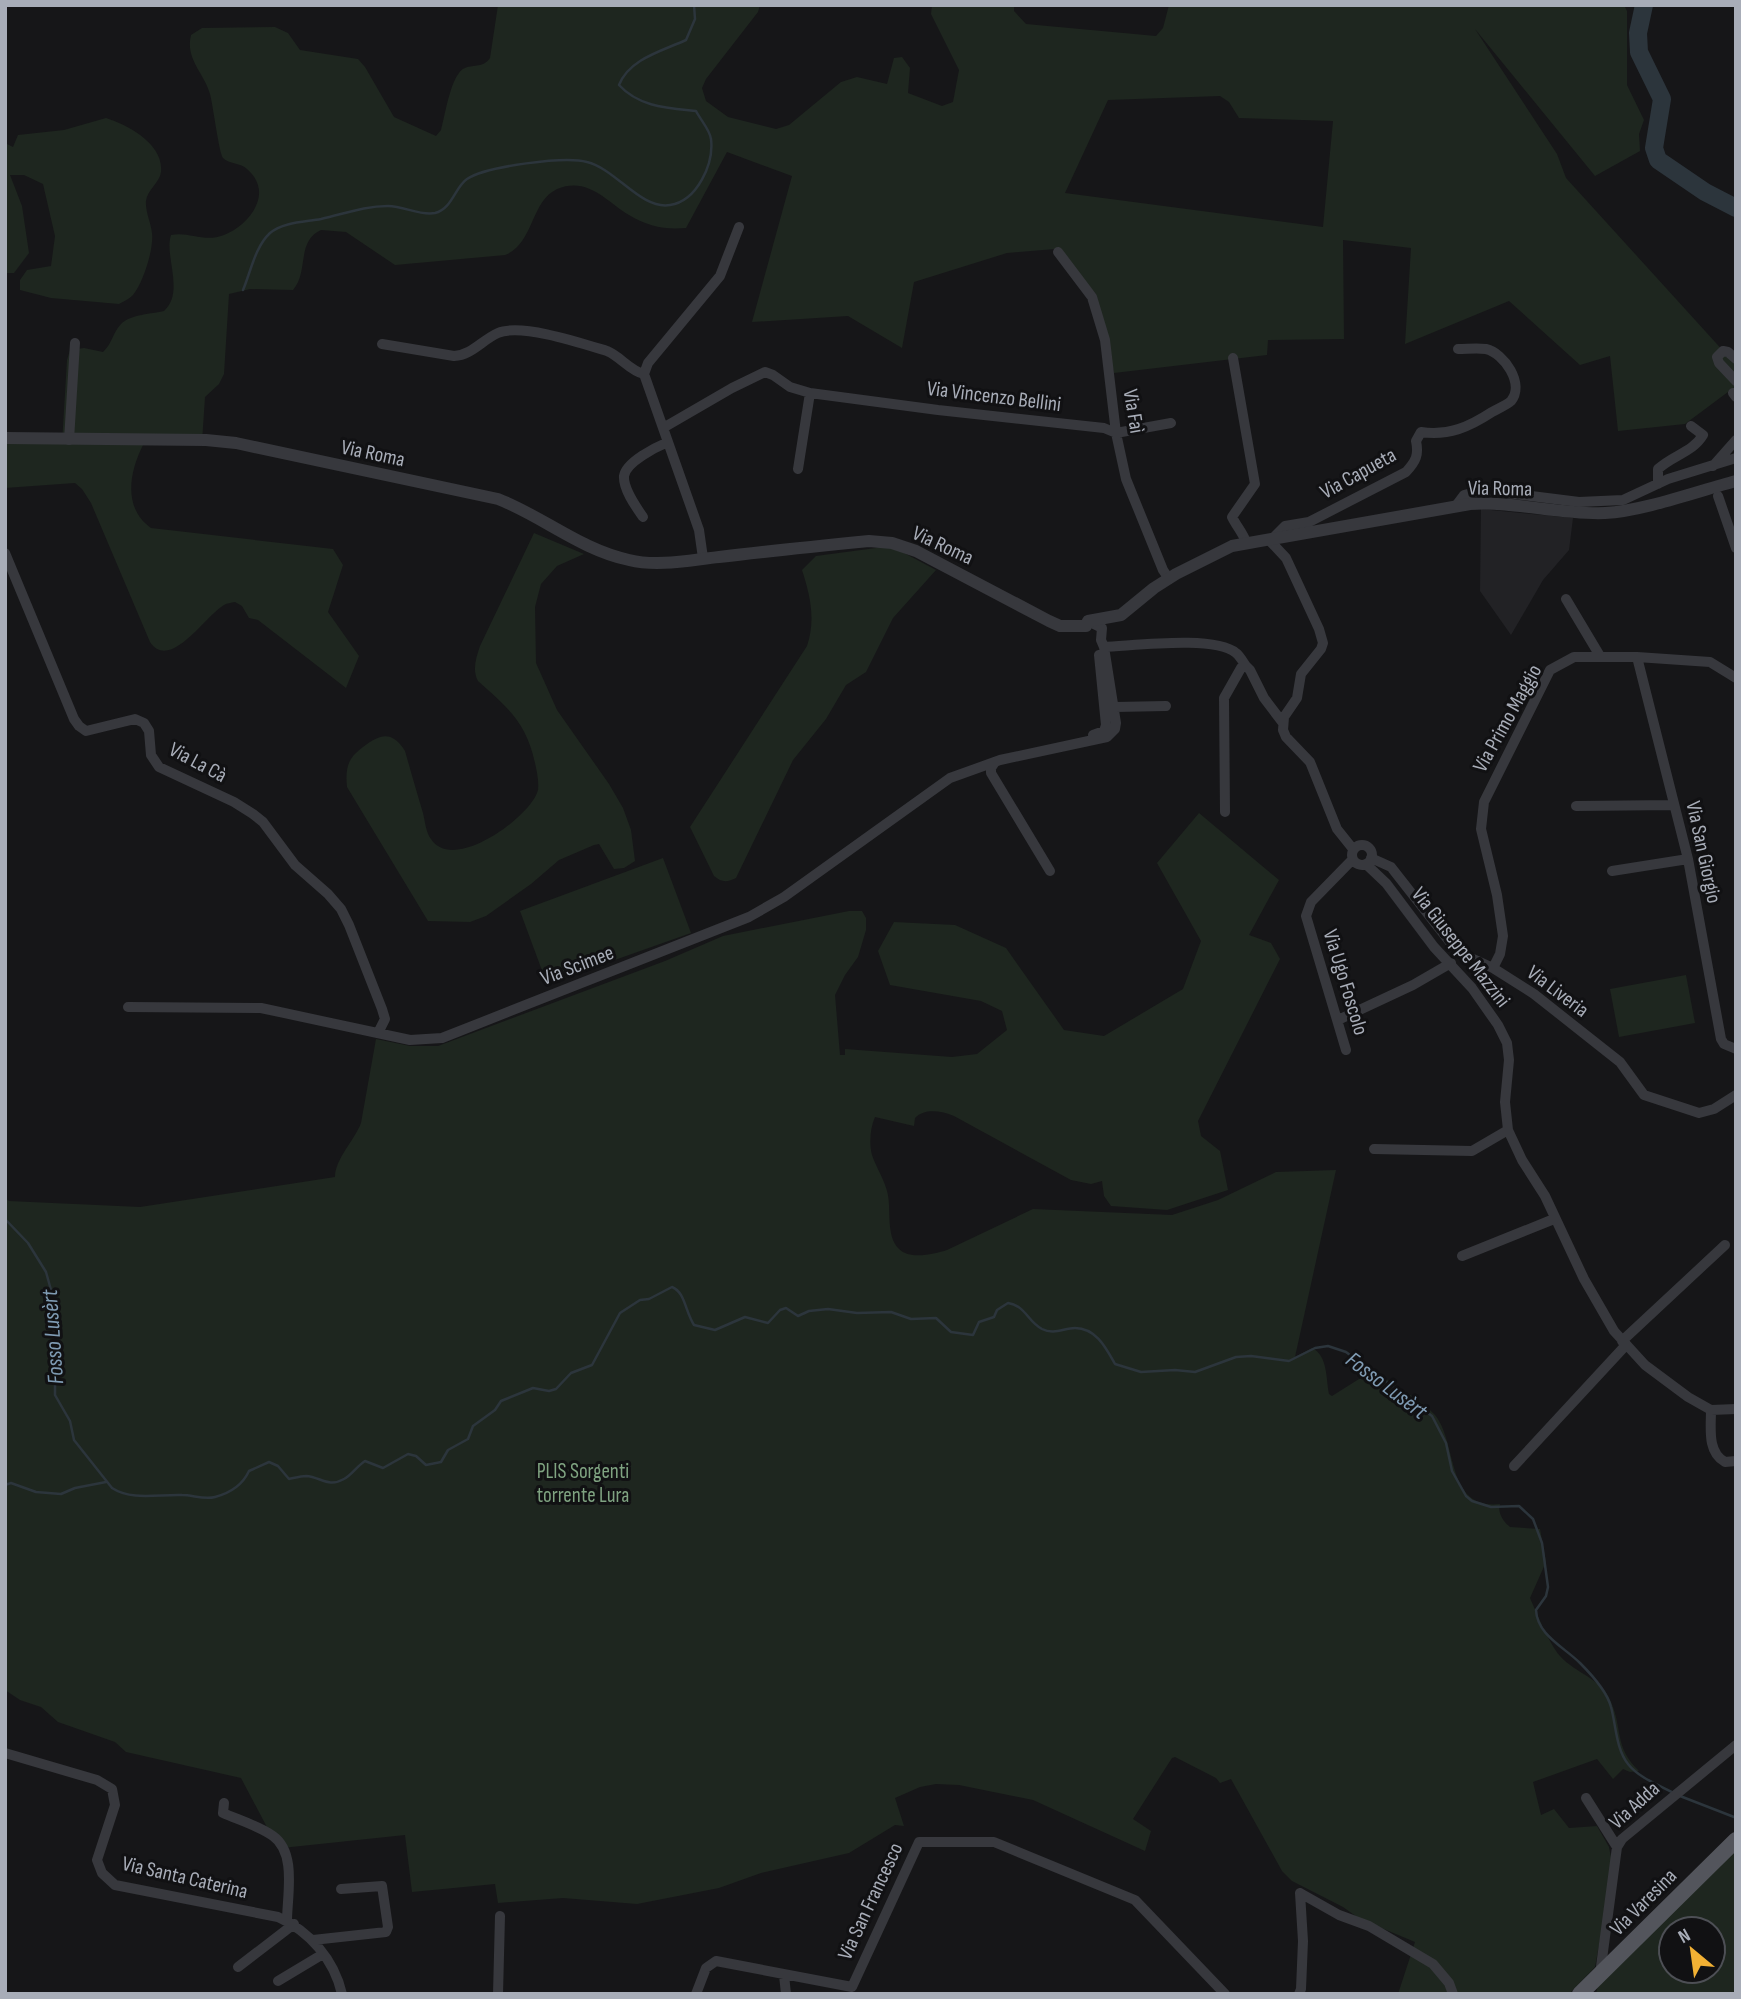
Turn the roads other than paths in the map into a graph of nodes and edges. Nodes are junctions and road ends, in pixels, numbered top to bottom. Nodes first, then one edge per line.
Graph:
1 (739, 227) dead end
2 (1058, 252) dead end
3 (75, 343) dead end
4 (382, 344) dead end
5 (1458, 349) dead end
6 (1233, 358) dead end
7 (1736, 359) edge
8 (644, 373) junction
9 (1735, 390) edge
10 (805, 391) junction
11 (1171, 423) dead end
12 (1691, 426) dead end
13 (663, 428) junction
14 (1116, 433) junction
15 (5, 438) edge
16 (69, 440) junction
17 (1736, 440) edge
18 (668, 442) junction
19 (1736, 458) edge
20 (1713, 466) junction
21 (798, 469) dead end
22 (1736, 481) edge
23 (1658, 484) junction
24 (1718, 496) dead end
25 (1455, 507) junction
26 (643, 517) dead end
27 (1270, 541) junction
28 (1247, 544) junction
29 (1736, 548) edge
30 (5, 553) edge
31 (704, 558) junction
32 (1169, 579) junction
33 (1566, 599) dead end
34 (1087, 621) junction
35 (1104, 647) junction
36 (1600, 656) junction
37 (1637, 657) junction
38 (1246, 666) junction
39 (1736, 678) edge
40 (1166, 706) dead end
41 (1115, 707) junction
42 (1283, 723) junction
43 (1109, 729) junction
44 (995, 762) junction
45 (1576, 806) dead end
46 (1674, 806) junction
47 (1225, 812) dead end
48 (1353, 854) junction
49 (1688, 859) junction
50 (1369, 861) junction
51 (1050, 872) dead end
52 (1612, 872) dead end
53 (1451, 963) junction
54 (1493, 968) junction
55 (128, 1007) dead end
56 (1338, 1020) junction
57 (379, 1033) junction
58 (1736, 1049) edge
59 (1346, 1050) dead end
60 (1736, 1095) edge
61 (1508, 1130) junction
62 (1374, 1149) dead end
63 (1555, 1219) junction
64 (1725, 1245) dead end
65 (1462, 1256) dead end
66 (1624, 1343) junction
67 (1736, 1409) edge
68 (1711, 1410) junction
69 (1736, 1461) edge
70 (1514, 1466) dead end
71 (1736, 1745) edge
72 (5, 1753) edge
73 (1586, 1798) dead end
74 (224, 1803) dead end
75 (1736, 1840) edge
76 (1616, 1847) junction
77 (341, 1889) dead end
78 (500, 1916) dead end
79 (290, 1923) junction
80 (313, 1940) junction
81 (323, 1954) junction
82 (238, 1967) dead end
83 (784, 1975) junction
84 (278, 1981) dead end
85 (1594, 1983) edge
86 (342, 1994) edge
87 (498, 1994) edge
88 (696, 1994) edge
89 (786, 1994) edge
90 (1225, 1994) edge
91 (1299, 1994) edge
92 (1453, 1994) edge
93 (1580, 1994) edge

1 - 8 street
2 - 14 street, Via Faì
3 - 16 street
4 - 8 street
5 - 27 street, Via Capueta
6 - 28 street
7 - 9 street
8 - 13 street
10 - 13 street, Via Vincenzo Bellini
10 - 14 street, Via Vincenzo Bellini
10 - 21 street
11 - 14 street, Via Vincenzo Bellini
12 - 23 street
13 - 18 street
14 - 32 street, Via Faì
15 - 16 street, Via Roma
16 - 31 street, Via Roma
17 - 20 street
18 - 26 street
18 - 31 street
19 - 20 street
20 - 23 street
22 - 25 street, Via Roma
23 - 25 street
24 - 29 street
25 - 27 street, Via Roma
27 - 28 street, Via Roma
27 - 42 street
28 - 32 street, Via Roma
30 - 57 street, Via La Cà
31 - 34 street, Via Roma
32 - 34 street, Via Roma
33 - 36 street
34 - 35 street
34 - 43 street
35 - 38 street
35 - 41 street
36 - 37 street, Via Primo Maggio
36 - 54 street, Via Primo Maggio
37 - 39 street, Via Primo Maggio
37 - 46 street, Via San Giorgio
38 - 42 street
38 - 47 street
40 - 41 street
41 - 43 street
42 - 48 street
43 - 44 street, Via Scimee
44 - 51 street
44 - 57 street, Via Scimee
45 - 46 street
46 - 49 street, Via San Giorgio
48 - 50 street
48 - 50 street
48 - 56 street, Via Ugo Foscolo
49 - 52 street
49 - 58 street, Via San Giorgio
50 - 53 street, Via Giuseppe Mazzini
50 - 54 street, Via Liveria
53 - 56 street
53 - 61 street, Via Giuseppe Mazzini
54 - 60 street, Via Liveria
55 - 57 street, Via Scimee
56 - 59 street, Via Ugo Foscolo
61 - 62 street
61 - 63 street, Via Giuseppe Mazzini
63 - 65 street
63 - 66 street, Via Giuseppe Mazzini
64 - 66 street
66 - 68 street, Via Giuseppe Mazzini
66 - 70 street
67 - 68 street
68 - 69 street
71 - 76 street, Via Adda
72 - 79 street, Via Santa Caterina
73 - 76 street, Via Adda
74 - 79 street
75 - 85 main road, Via Varesina
76 - 85 street, Via Adda
77 - 80 street
78 - 87 street
79 - 80 street, Via Santa Caterina
79 - 82 street
80 - 81 street, Via Santa Caterina
81 - 84 street
81 - 86 street, Via Santa Caterina
83 - 88 street, Via San Francesco
83 - 89 street
83 - 90 street, Via San Francesco
85 - 93 main road, Via Varesina
91 - 92 street

